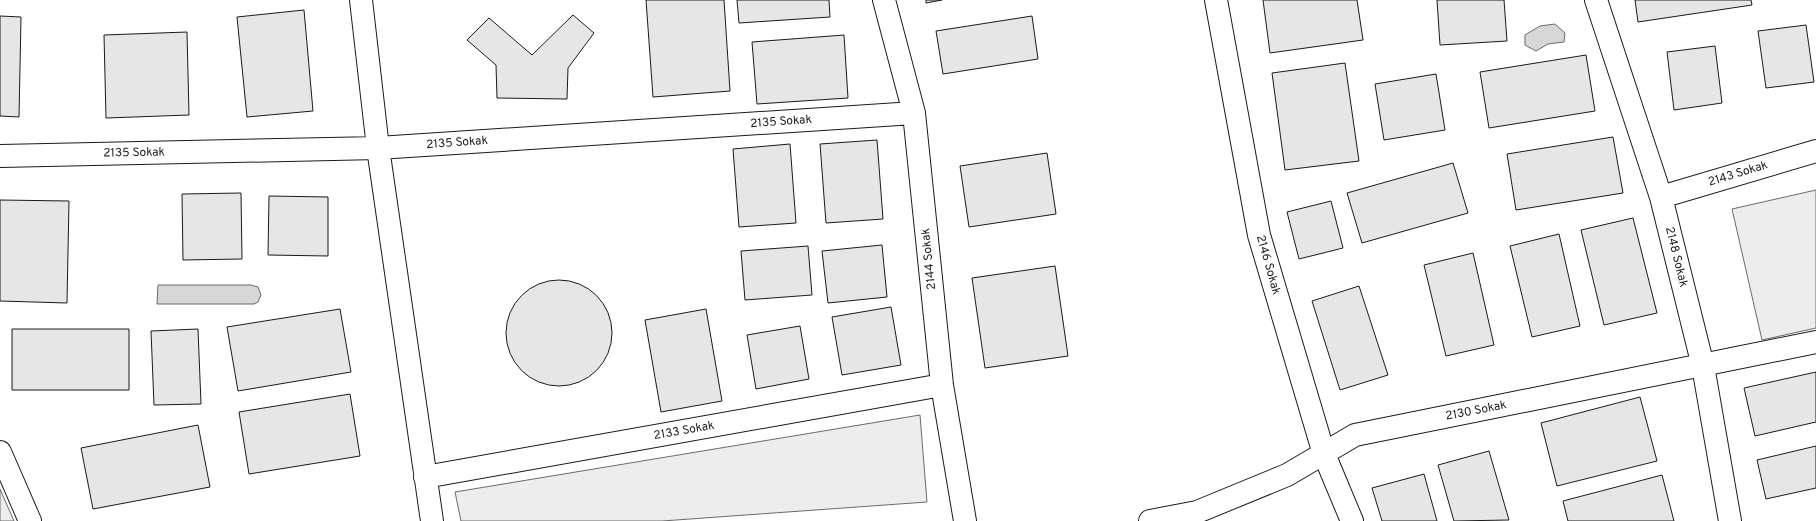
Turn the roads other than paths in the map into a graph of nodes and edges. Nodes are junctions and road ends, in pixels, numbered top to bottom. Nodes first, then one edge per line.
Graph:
1 (361, 0) edge
2 (884, 0) edge
3 (1216, 0) edge
4 (1596, 0) edge
5 (914, 113) junction
6 (378, 148) junction
7 (1816, 151) edge
8 (0, 156) edge
9 (1661, 197) junction
10 (1816, 342) edge
11 (1703, 366) junction
12 (942, 385) junction
13 (0, 452) edge
14 (1324, 454) junction
15 (425, 477) junction
16 (30, 521) edge
17 (432, 521) edge
18 (965, 521) edge
19 (1150, 521) edge
20 (1352, 521) edge
21 (1730, 521) edge

1 - 6 street
2 - 5 street, 2144 Sokak
3 - 14 street, 2146 Sokak
4 - 9 street, 2148 Sokak
5 - 6 street, 2135 Sokak
5 - 12 street, 2144 Sokak
6 - 8 street, 2135 Sokak
6 - 15 street
7 - 9 street, 2143 Sokak
9 - 11 street, 2148 Sokak
10 - 11 street, 2130 Sokak
11 - 14 street, 2130 Sokak
11 - 21 street, 2148 Sokak
12 - 15 street, 2133 Sokak
12 - 18 street, 2144 Sokak
13 - 16 street
14 - 19 street, 2130 Sokak
14 - 20 street, 2146 Sokak
15 - 17 street

